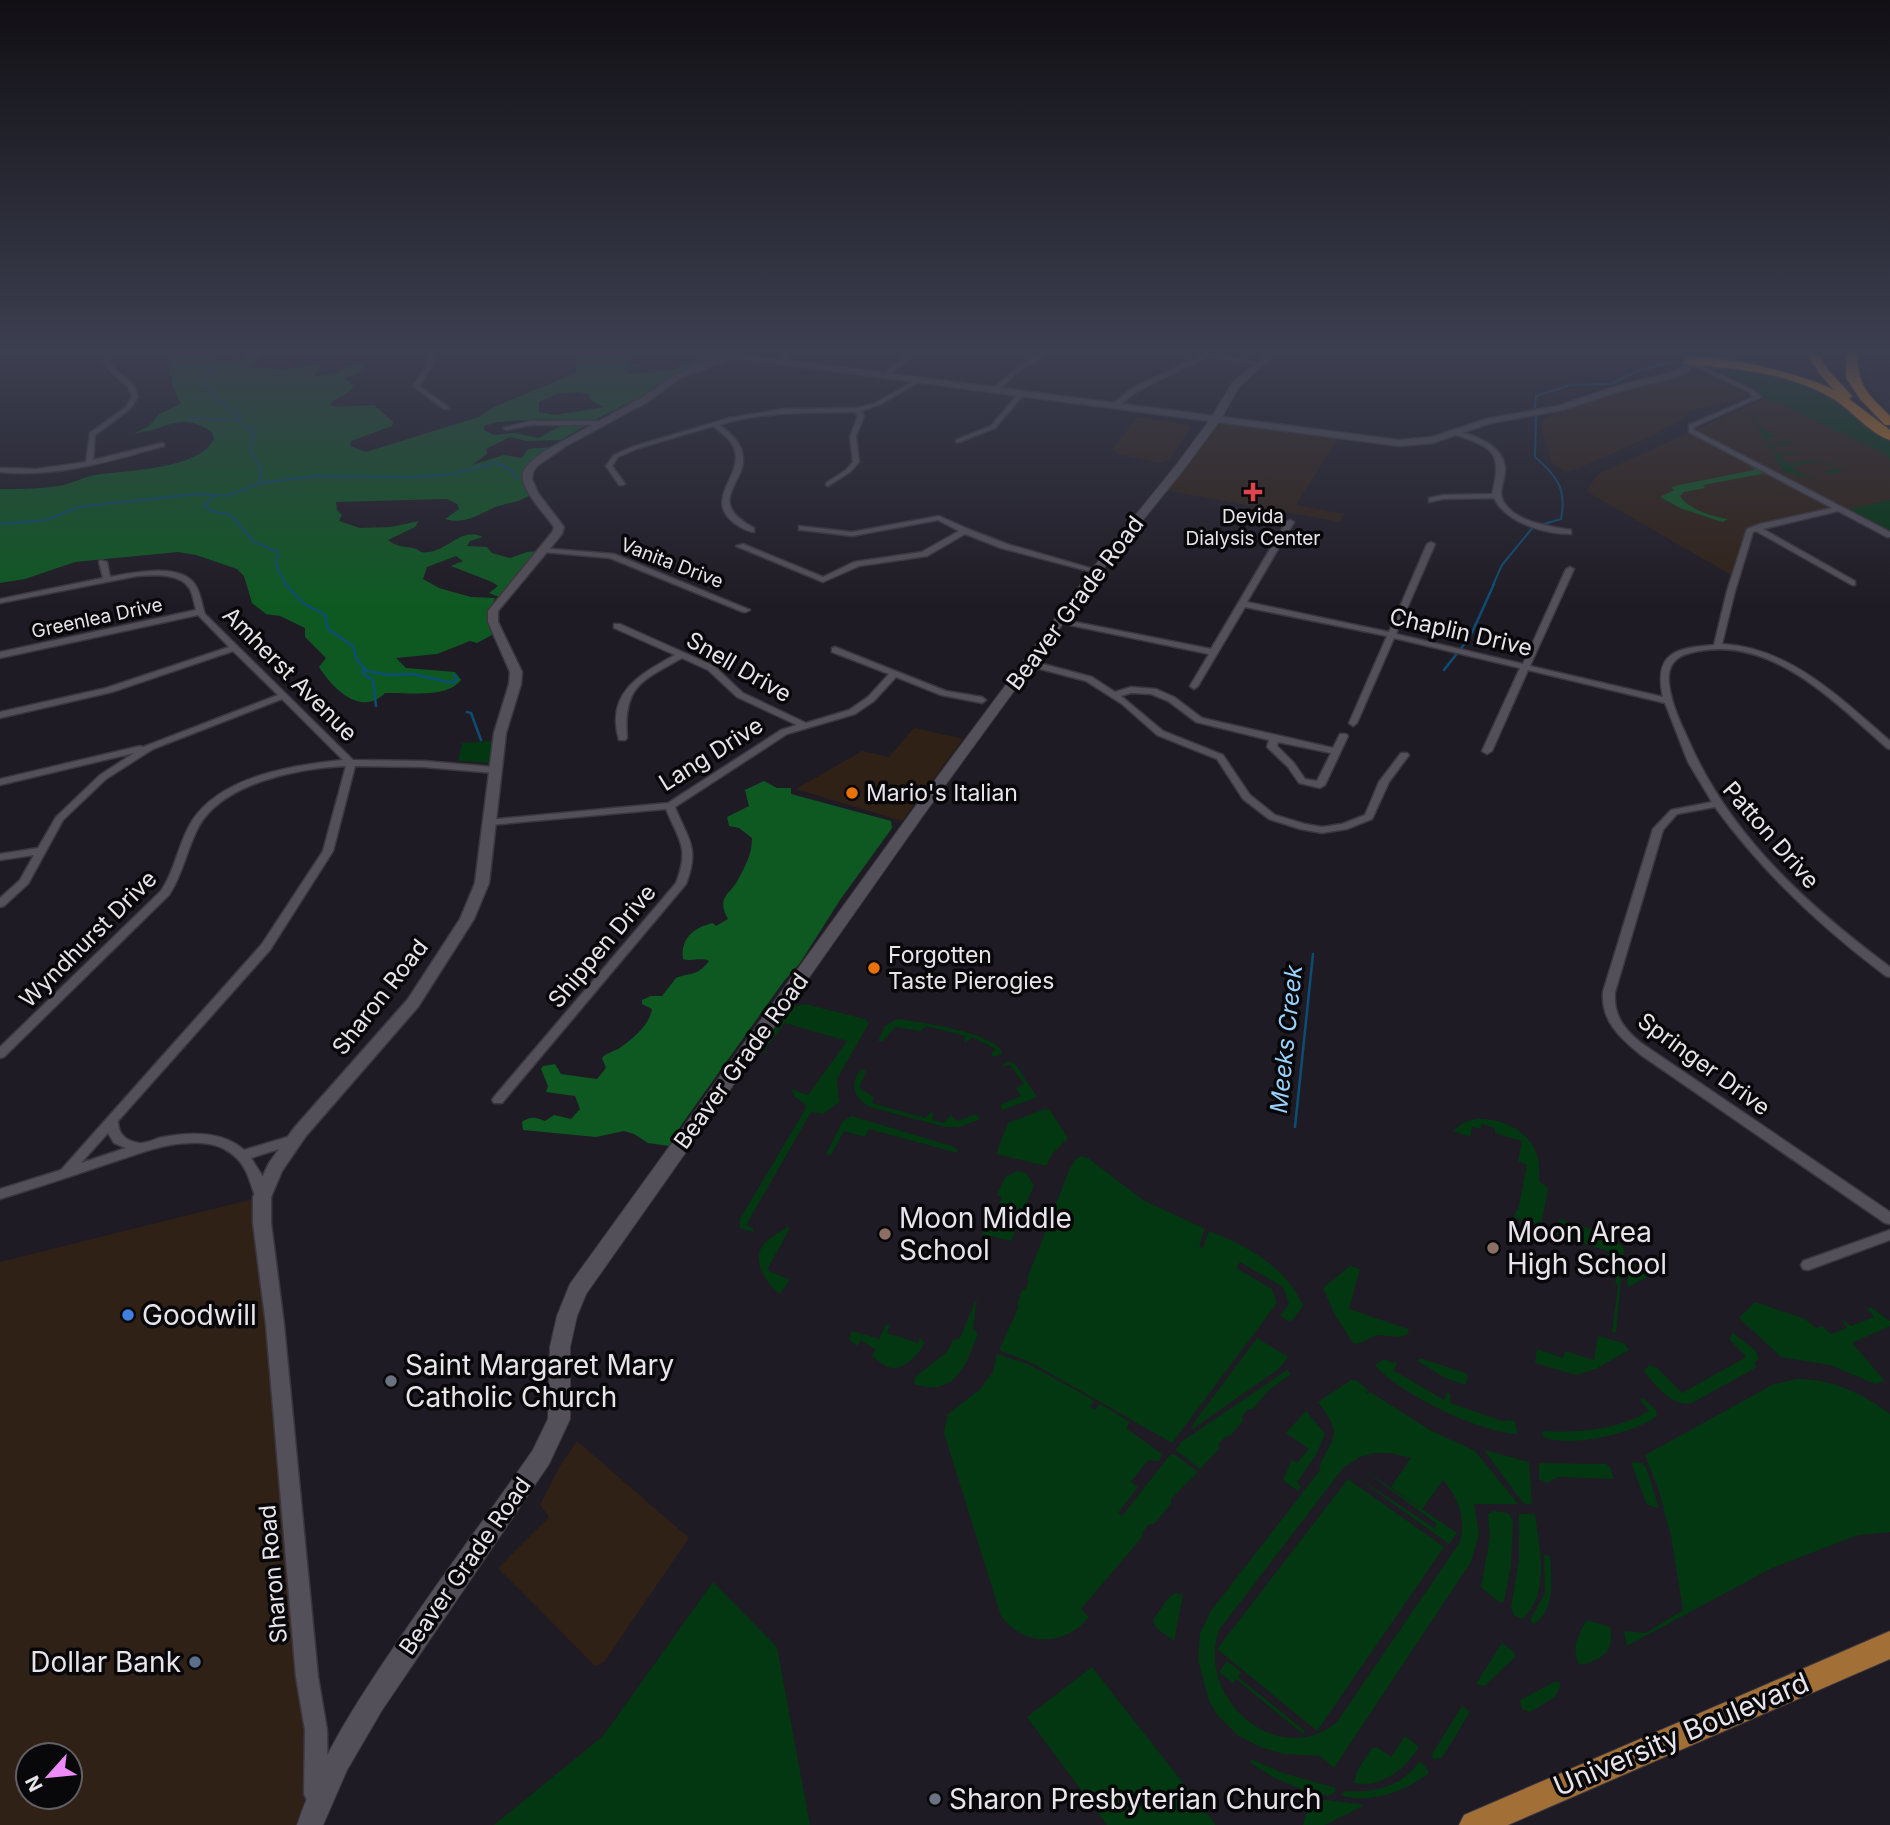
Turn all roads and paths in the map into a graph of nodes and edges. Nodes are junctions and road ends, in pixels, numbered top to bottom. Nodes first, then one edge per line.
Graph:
1 (92, 435) edge
2 (579, 435) edge
3 (679, 435) edge
4 (727, 435) edge
5 (853, 435) edge
6 (973, 435) edge
7 (1203, 435) edge
8 (1340, 435) edge
9 (1448, 435) edge
10 (1461, 435) edge
11 (1698, 435) edge
12 (958, 441) dead end
13 (162, 445) dead end
14 (89, 462) junction
15 (0, 470) edge
16 (621, 484) dead end
17 (828, 484) dead end
18 (1496, 496) junction
19 (1433, 500) dead end
20 (1839, 508) junction
21 (1290, 522) dead end
22 (802, 528) dead end
23 (1756, 528) junction
24 (751, 530) dead end
25 (965, 531) junction
26 (1568, 532) dead end
27 (1890, 535) edge
28 (1431, 544) dead end
29 (740, 546) dead end
30 (543, 550) junction
31 (103, 562) dead end
32 (1570, 569) dead end
33 (1096, 571) junction
34 (107, 580) junction
35 (1852, 583) dead end
36 (0, 601) edge
37 (1244, 604) junction
38 (746, 610) dead end
39 (200, 612) junction
40 (1060, 621) junction
41 (617, 626) dead end
42 (1390, 635) junction
43 (1718, 644) junction
44 (234, 648) junction
45 (835, 650) dead end
46 (1213, 652) junction
47 (0, 655) edge
48 (682, 655) junction
49 (1028, 663) junction
50 (1526, 667) junction
51 (893, 675) junction
52 (1194, 686) dead end
53 (1114, 695) junction
54 (283, 696) junction
55 (990, 701) junction
56 (1668, 701) junction
57 (0, 715) edge
58 (1353, 723) dead end
59 (804, 725) junction
60 (1343, 736) dead end
61 (622, 738) dead end
62 (1273, 738) junction
63 (1890, 746) edge
64 (150, 747) junction
65 (1336, 751) junction
66 (1487, 751) dead end
67 (1404, 755) dead end
68 (85, 761) junction
69 (351, 763) junction
70 (494, 770) junction
71 (109, 772) junction
72 (0, 782) edge
73 (1715, 804) junction
74 (670, 806) junction
75 (490, 821) junction
76 (40, 851) junction
77 (0, 857) edge
78 (0, 904) edge
79 (1890, 973) edge
80 (0, 1054) edge
81 (498, 1100) dead end
82 (112, 1121) junction
83 (294, 1140) junction
84 (140, 1149) junction
85 (244, 1155) junction
86 (65, 1173) junction
87 (0, 1194) edge
88 (262, 1197) junction
89 (1890, 1219) edge
90 (1890, 1235) edge
91 (1808, 1265) dead end
92 (1890, 1645) edge
93 (313, 1816) edge
94 (1474, 1825) edge

1 - 14 street
2 - 30 street, Sharon Road
3 - 16 street
4 - 24 street
5 - 17 street
6 - 12 street
7 - 33 main road, Beaver Grade Road
8 - 9 street
10 - 18 street
11 - 20 street
13 - 14 street
14 - 15 street
18 - 19 street
18 - 26 street
20 - 23 street
20 - 27 street
21 - 37 street
22 - 25 street
23 - 35 street
23 - 43 street
25 - 29 street
25 - 33 street
28 - 42 street
30 - 38 street, Vanita Drive
30 - 70 street, Sharon Road
31 - 34 street
32 - 50 street
33 - 40 main road, Beaver Grade Road
34 - 36 street, Amherst Avenue
34 - 39 street, Amherst Avenue
37 - 42 street, Chaplin Drive
37 - 46 street
39 - 44 street, Amherst Avenue
39 - 47 street, Greenlea Drive
40 - 46 street
40 - 49 main road, Beaver Grade Road
41 - 48 street, Snell Drive
42 - 50 street, Chaplin Drive
42 - 58 street
43 - 56 street, Patton Drive
43 - 63 street
44 - 54 street, Amherst Avenue
44 - 57 street
45 - 51 street
46 - 52 street
48 - 59 street, Snell Drive
48 - 61 street
49 - 53 street
49 - 55 main road, Beaver Grade Road
50 - 56 street, Chaplin Drive
50 - 66 street
51 - 55 street
51 - 59 street, Lang Drive
53 - 62 street
53 - 67 street
54 - 64 street
54 - 69 street, Amherst Avenue
55 - 93 main road, Beaver Grade Road
56 - 73 street, Patton Drive
59 - 74 street, Lang Drive
60 - 65 street
62 - 65 street
62 - 65 street
64 - 68 street
64 - 71 street
68 - 71 street
68 - 72 street
69 - 70 street, Wyndhurst Drive
69 - 80 street, Wyndhurst Drive
69 - 82 street, Amherst Avenue
70 - 75 street, Sharon Road
71 - 76 street
73 - 79 street, Patton Drive
73 - 89 street, Springer Drive
74 - 75 street, Lang Drive
74 - 81 street, Shippen Drive
75 - 83 street, Sharon Road
76 - 77 street
76 - 78 street
82 - 84 street
82 - 86 street, Amherst Avenue
83 - 85 street
83 - 88 street, Sharon Road
84 - 85 street
84 - 86 street
85 - 88 street
86 - 87 street
88 - 93 street, Sharon Road
90 - 91 street
92 - 94 main road, University Boulevard

